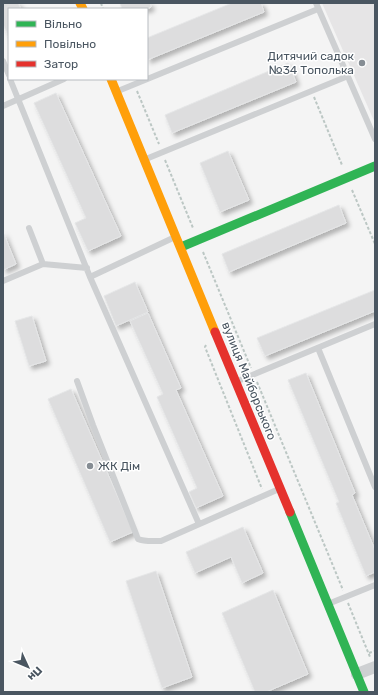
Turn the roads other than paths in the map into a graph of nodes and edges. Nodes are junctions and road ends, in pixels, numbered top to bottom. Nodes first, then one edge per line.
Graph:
1 (317, 6) edge
2 (3, 61) edge
3 (8, 73) edge
4 (348, 76) junction
5 (148, 79) edge
6 (10, 80) edge
7 (62, 80) edge
8 (112, 80) edge
9 (145, 80) edge
10 (117, 92) junction
11 (18, 99) junction
12 (3, 106) edge
13 (375, 139) edge
14 (145, 160) junction
15 (375, 166) edge
16 (30, 228) dead end
17 (176, 237) junction
18 (181, 247) junction
19 (43, 264) junction
20 (86, 268) junction
21 (90, 277) junction
22 (3, 281) edge
23 (375, 324) edge
24 (318, 348) junction
25 (77, 381) dead end
26 (236, 382) junction
27 (375, 487) edge
28 (280, 488) junction
29 (199, 524) junction
30 (375, 585) edge
31 (328, 604) junction
32 (375, 667) edge
33 (357, 674) junction
34 (364, 692) edge

1 - 4 lane
1 - 5 lane
2 - 3 lane
4 - 13 lane
4 - 14 lane
6 - 11 lane
7 - 11 lane
8 - 10 street, вулиця Майборського
9 - 10 lane
10 - 14 street, вулиця Майборського
11 - 12 lane
11 - 20 lane
14 - 17 street, вулиця Майборського
15 - 18 street
16 - 19 lane
17 - 18 street, вулиця Майборського
17 - 21 lane
18 - 26 street, вулиця Майборського
19 - 20 lane
19 - 22 lane
20 - 21 lane
21 - 29 lane
23 - 24 lane
24 - 26 lane
24 - 27 lane
25 - 29 lane
26 - 28 street, вулиця Майборського
28 - 29 lane
28 - 31 street, вулиця Майборського
30 - 31 lane
31 - 33 street, вулиця Майборського
32 - 33 street
33 - 34 street, вулиця Майборського

